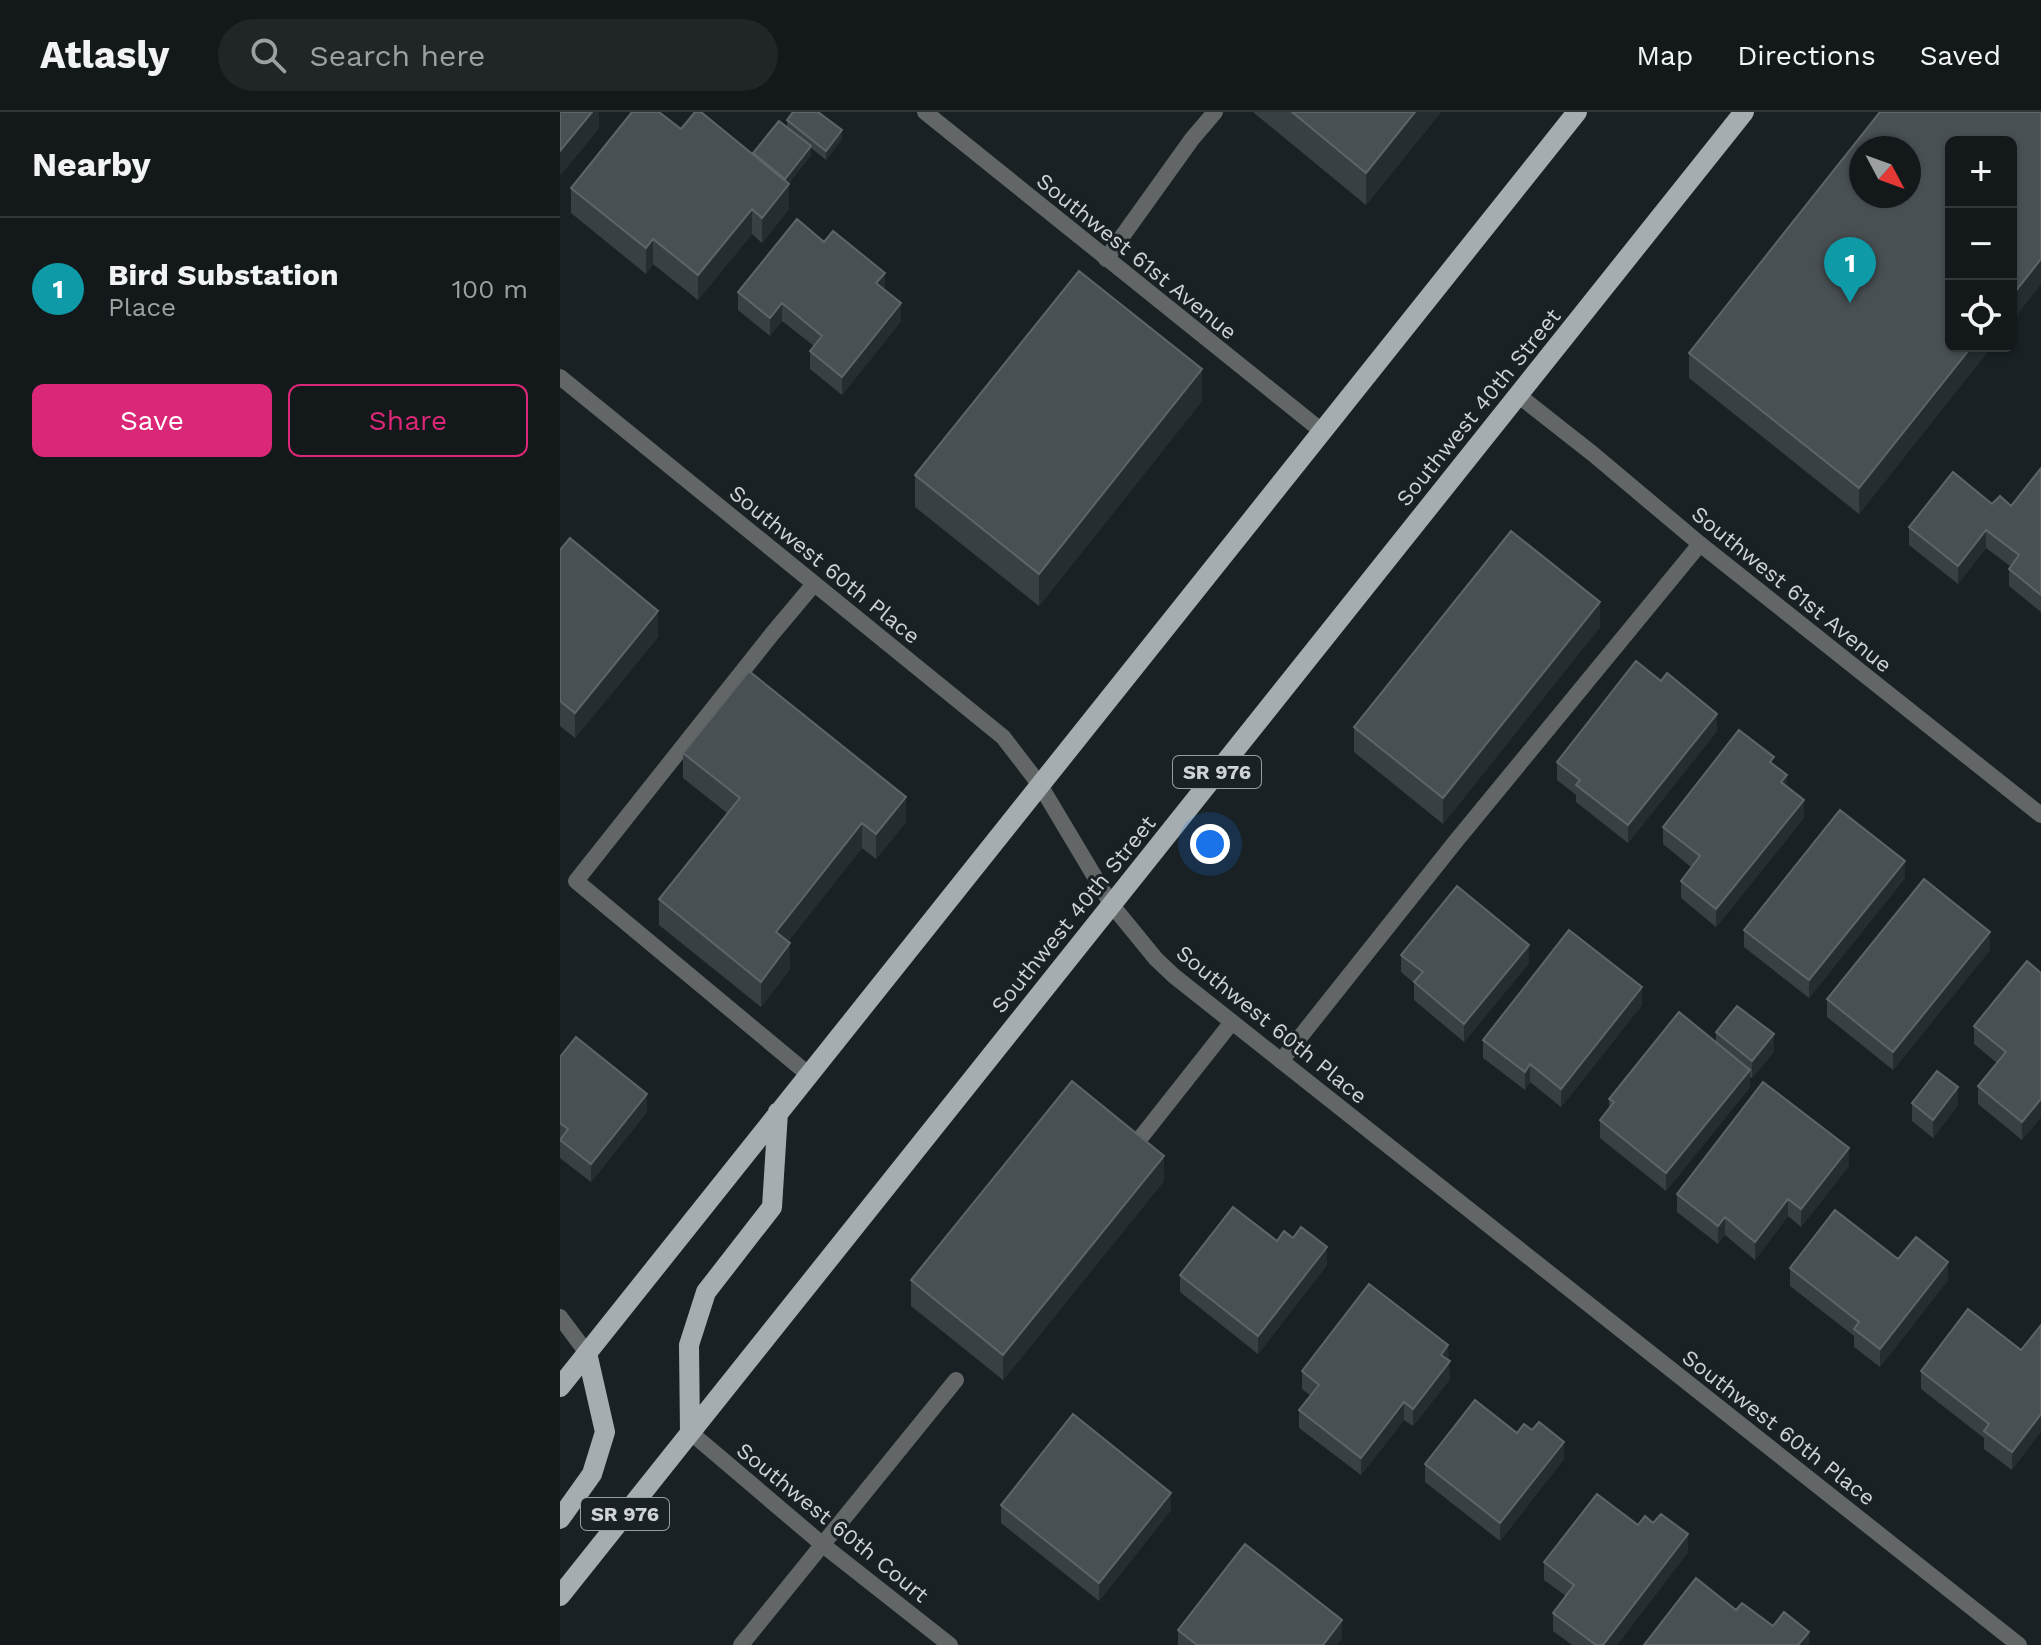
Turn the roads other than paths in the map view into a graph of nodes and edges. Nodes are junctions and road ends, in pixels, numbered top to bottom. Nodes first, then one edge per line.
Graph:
1 (925, 112) edge
2 (1215, 112) edge
3 (1577, 112) edge
4 (1744, 112) edge
5 (1106, 259) junction
6 (560, 377) edge
7 (1518, 395) junction
8 (1323, 432) junction
9 (1700, 544) junction
10 (814, 584) junction
11 (1040, 785) junction
12 (2041, 815) edge
13 (1111, 904) junction
14 (1232, 1022) junction
15 (1281, 1061) junction
16 (808, 1074) junction
17 (778, 1112) junction
18 (1138, 1141) edge
19 (560, 1317) edge
20 (587, 1353) junction
21 (956, 1380) dead end
22 (560, 1387) edge
23 (690, 1432) junction
24 (560, 1519) edge
25 (823, 1545) junction
26 (560, 1596) edge
27 (741, 1645) edge
28 (950, 1645) edge
29 (2019, 1645) edge

1 - 5 street, Southwest 61st Avenue
2 - 5 street
3 - 8 main road
4 - 7 main road, Southwest 40th Street / SR 976
5 - 8 street, Southwest 61st Avenue
6 - 10 street, Southwest 60th Place
7 - 9 street, Southwest 61st Avenue
7 - 13 main road, Southwest 40th Street / SR 976
8 - 11 main road
9 - 12 street, Southwest 61st Avenue
9 - 15 street
10 - 11 street, Southwest 60th Place
10 - 16 street
11 - 13 street, Southwest 60th Place
11 - 16 main road
13 - 14 street, Southwest 60th Place
13 - 23 main road, Southwest 40th Street / SR 976
14 - 15 street, Southwest 60th Place
14 - 18 street
15 - 29 street, Southwest 60th Place
16 - 17 main road
17 - 20 main road
17 - 23 main road
19 - 20 street
20 - 22 main road
20 - 24 main road
21 - 25 street
23 - 25 street, Southwest 60th Court
23 - 26 main road, Southwest 40th Street / SR 976
25 - 27 street
25 - 28 street, Southwest 60th Court

